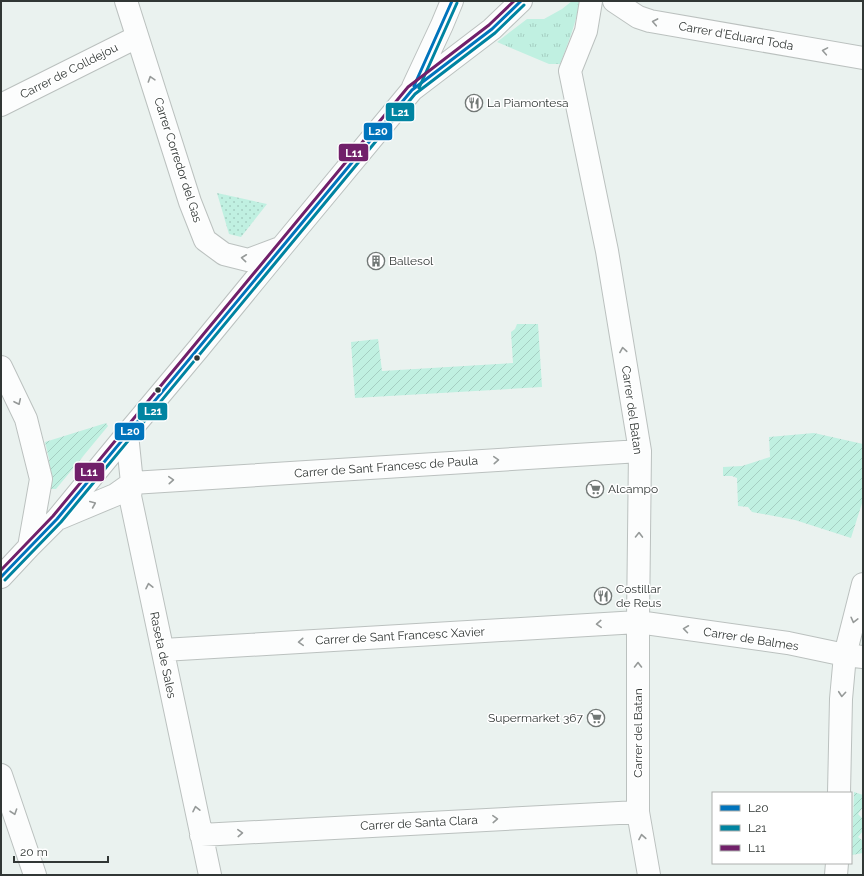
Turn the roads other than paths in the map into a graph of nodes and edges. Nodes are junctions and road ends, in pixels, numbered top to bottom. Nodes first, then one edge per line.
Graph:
1 (126, 1) edge
2 (521, 1) edge
3 (591, 1) edge
4 (614, 1) edge
5 (452, 2) edge
6 (137, 37) junction
7 (863, 58) edge
8 (412, 90) junction
9 (1, 105) edge
10 (281, 248) junction
11 (1, 367) edge
12 (127, 434) junction
13 (640, 451) junction
14 (132, 483) junction
15 (57, 519) junction
16 (29, 547) junction
17 (1, 577) edge
18 (863, 584) edge
19 (638, 622) junction
20 (163, 650) junction
21 (854, 656) edge
22 (1, 775) edge
23 (839, 792) edge
24 (638, 812) junction
25 (201, 835) junction
26 (836, 864) edge
27 (35, 875) edge
28 (210, 875) edge
29 (649, 875) edge
30 (836, 875) edge

1 - 6 street, Carrer Corredor del Gas
2 - 8 street
13 -> 3 street, Carrer del Batan
7 -> 4 street, Carrer d'Eduard Toda
5 - 8 street
6 - 9 street, Carrer de Colldejou
10 -> 6 street, Carrer Corredor del Gas
8 - 10 street
10 - 12 street
11 -> 16 street
12 - 14 street, Raseta de Sales
12 - 15 street
14 -> 13 street, Carrer de Sant Francesc de Paula
19 -> 13 street, Carrer del Batan
15 -> 14 street
20 -> 14 street, Raseta de Sales
15 - 16 street
16 - 17 street
18 -> 21 street
19 -> 20 street, Carrer de Sant Francesc Xavier
21 -> 19 street, Carrer de Balmes
24 -> 19 street, Carrer del Batan
25 -> 20 street, Raseta de Sales
21 -> 23 street
22 -> 27 street
25 -> 24 street, Carrer de Santa Clara
29 -> 24 street, Carrer del Batan
25 - 28 street, Raseta de Sales
26 - 30 street

